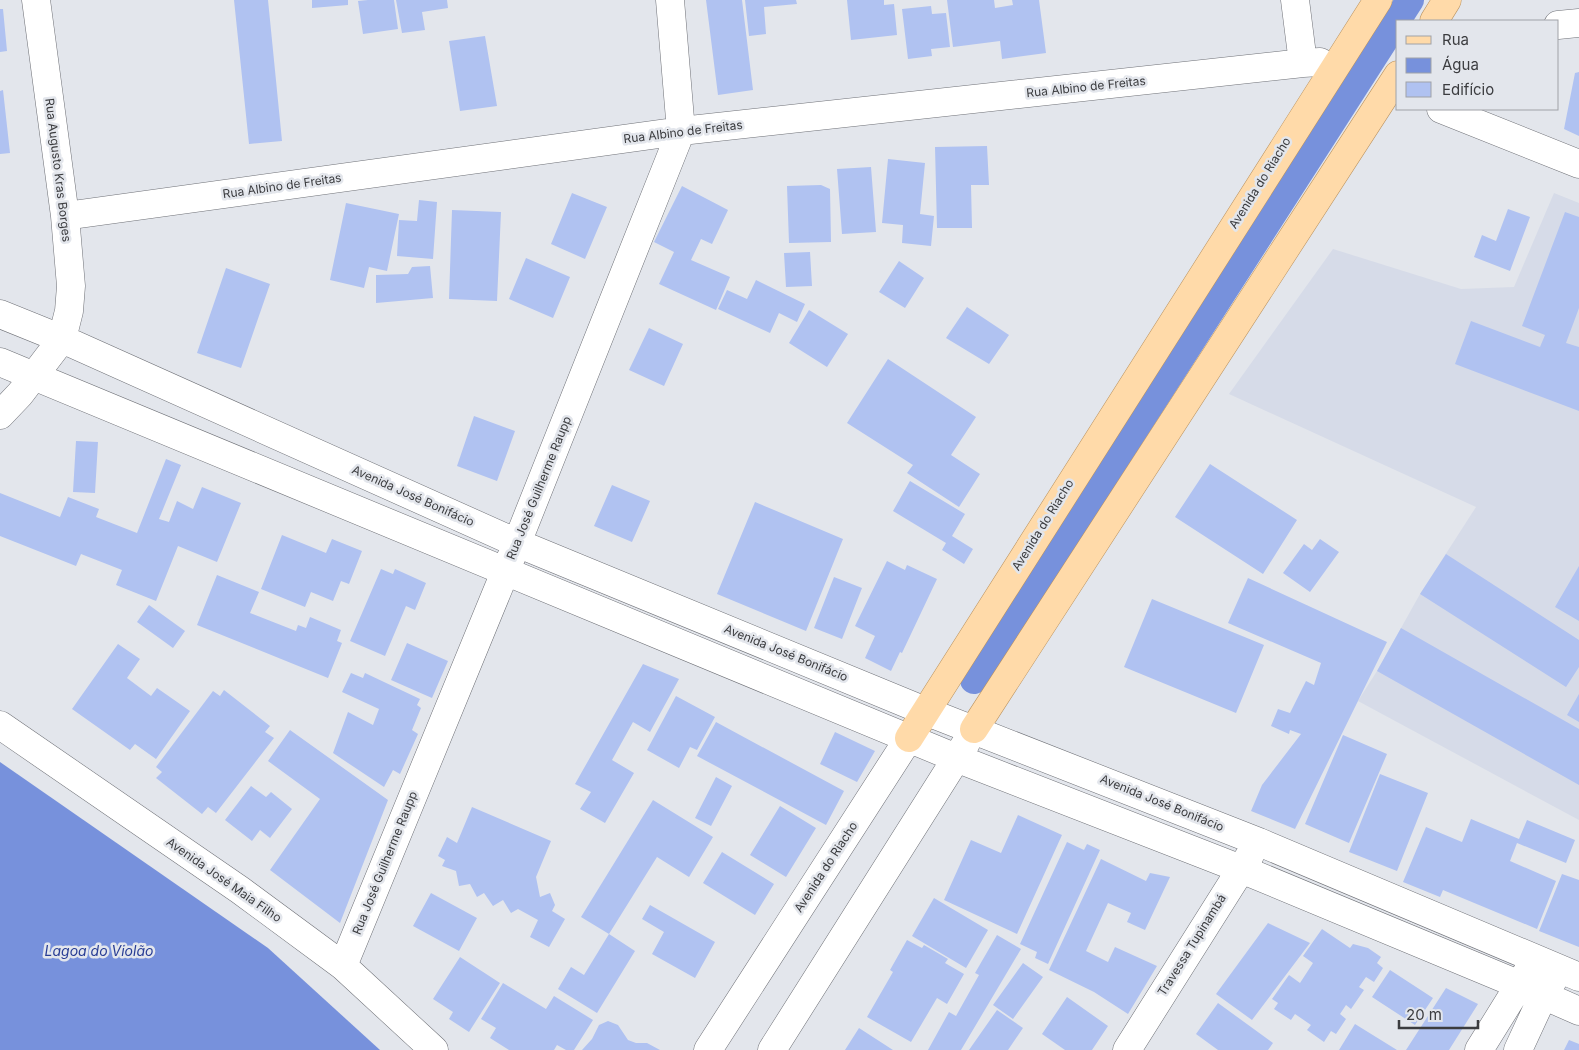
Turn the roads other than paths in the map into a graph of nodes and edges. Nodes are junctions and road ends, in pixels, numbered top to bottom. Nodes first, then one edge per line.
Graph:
1 (36, 0) edge
2 (670, 0) edge
3 (1294, 0) edge
4 (1378, 0) edge
5 (1447, 0) edge
6 (1435, 20) edge
7 (1579, 23) edge
8 (1559, 25) edge
9 (1338, 61) junction
10 (1303, 63) junction
11 (1395, 85) edge
12 (1444, 110) edge
13 (681, 131) junction
14 (1579, 164) edge
15 (65, 216) junction
16 (0, 314) edge
17 (62, 340) junction
18 (0, 362) edge
19 (34, 376) junction
20 (0, 415) edge
21 (517, 543) junction
22 (505, 571) junction
23 (925, 711) junction
24 (0, 725) edge
25 (974, 729) junction
26 (909, 738) junction
27 (956, 758) junction
28 (1146, 797) junction
29 (1132, 826) junction
30 (1259, 842) junction
31 (1240, 869) junction
32 (343, 966) junction
33 (1558, 968) edge
34 (1531, 990) junction
35 (1579, 1011) edge
36 (434, 1050) edge
37 (708, 1050) edge
38 (772, 1050) edge
39 (1127, 1050) edge
40 (1479, 1050) edge
41 (1518, 1050) edge

1 - 15 street, Rua Augusto Kras Borges
2 - 13 street, Rua José Guilherme Raupp
3 - 10 street
4 - 9 main road, Avenida do Riacho
5 - 6 main road
7 - 8 street
9 - 10 street, Rua Albino de Freitas
9 - 23 main road, Avenida do Riacho
10 - 13 street, Rua Albino de Freitas
11 - 25 main road
12 - 14 street
13 - 15 street, Rua Albino de Freitas
13 - 21 street, Rua José Guilherme Raupp
15 - 17 street, Rua Augusto Kras Borges
16 - 17 street, Avenida José Bonifácio
17 - 19 street
17 - 21 street, Avenida José Bonifácio
18 - 19 street
19 - 20 street
19 - 22 street
21 - 22 street, Rua José Guilherme Raupp
21 - 23 street, Avenida José Bonifácio
22 - 26 street
22 - 32 street, Rua José Guilherme Raupp
23 - 25 street, Avenida José Bonifácio
23 - 26 main road, Avenida do Riacho
24 - 32 street, Avenida José Maia Filho
25 - 27 street
25 - 28 street, Avenida José Bonifácio
26 - 27 street
26 - 37 street, Avenida do Riacho
27 - 29 street
27 - 38 street
28 - 29 street
28 - 30 street, Avenida José Bonifácio
29 - 31 street
30 - 31 street, Travessa Tupinambá
30 - 33 street, Avenida José Bonifácio
31 - 34 street
31 - 39 street, Travessa Tupinambá
32 - 36 street, Avenida José Maia Filho
33 - 34 street
34 - 35 street
34 - 40 street
34 - 41 street

